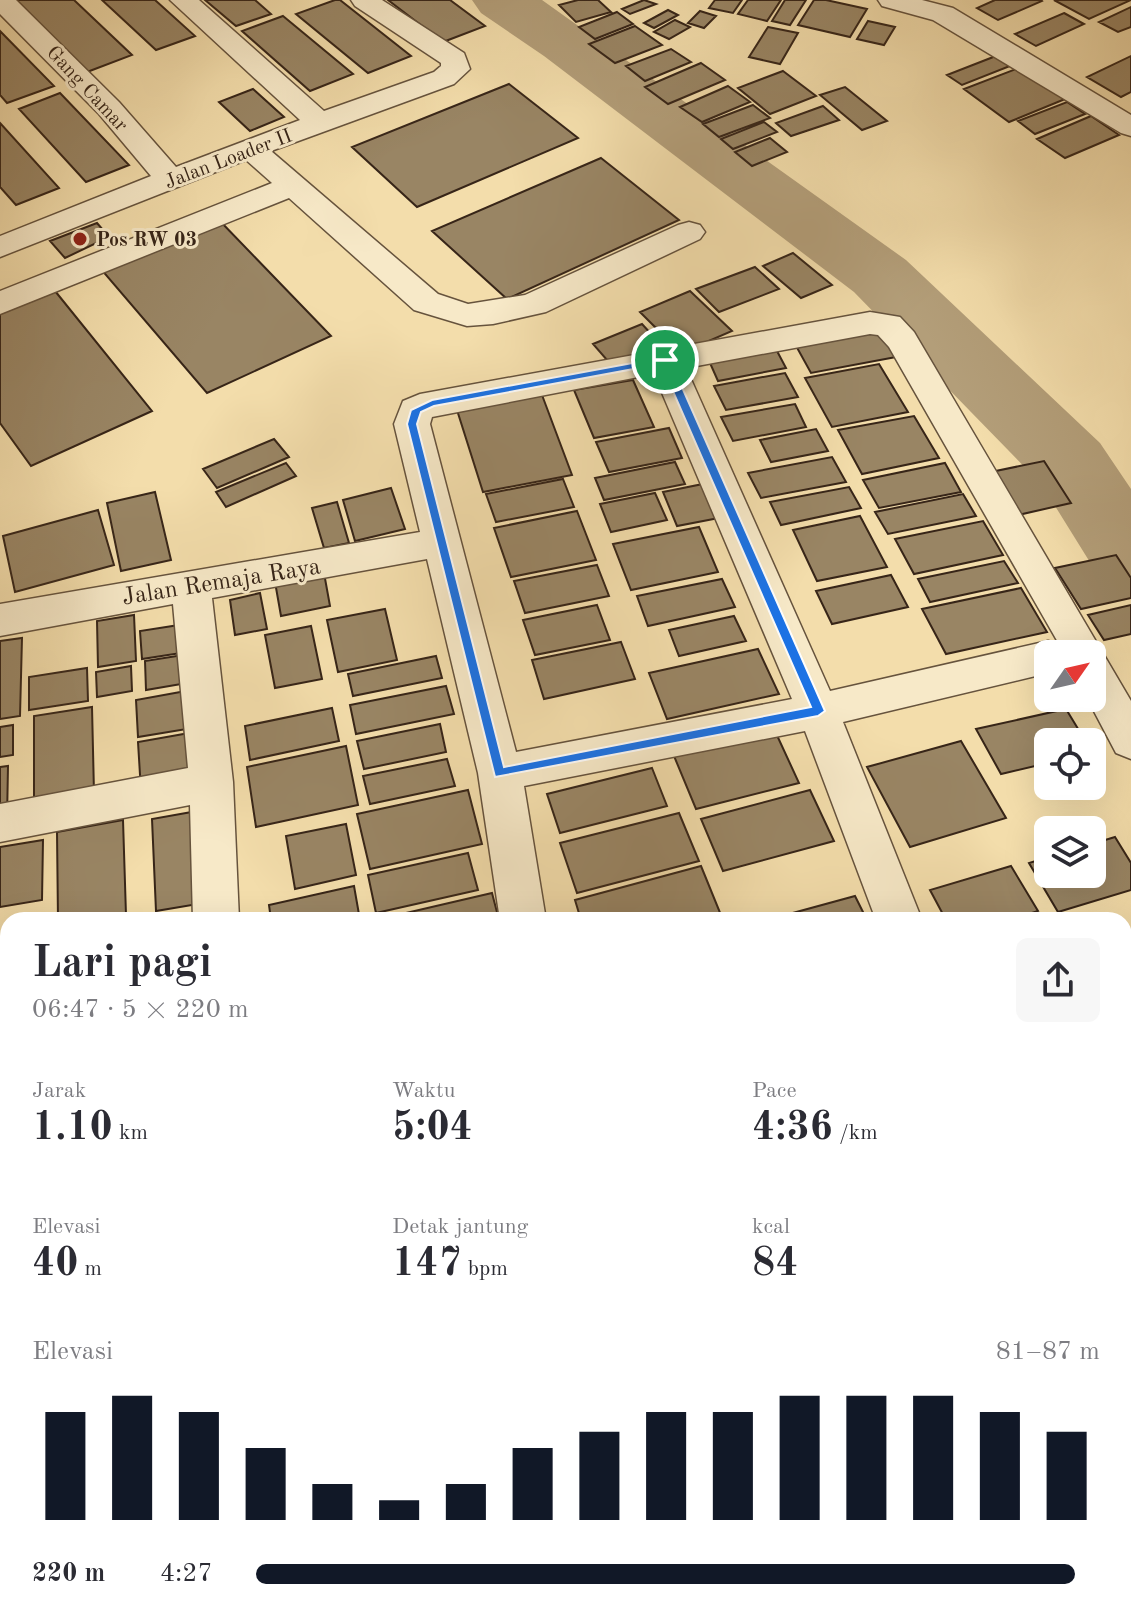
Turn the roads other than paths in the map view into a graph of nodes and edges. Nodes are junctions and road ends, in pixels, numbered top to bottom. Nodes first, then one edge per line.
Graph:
1 (1, 0) edge
2 (183, 0) edge
3 (364, 0) edge
4 (891, 0) edge
5 (320, 123) junction
6 (1131, 127) edge
7 (250, 148) junction
8 (171, 180) junction
9 (292, 186) junction
10 (0, 213) edge
11 (689, 232) dead end
12 (11, 243) edge
13 (0, 303) edge
14 (665, 360) junction
15 (442, 542) junction
16 (191, 584) junction
17 (0, 620) edge
18 (1065, 640) edge
19 (1034, 665) edge
20 (1106, 704) edge
21 (818, 711) junction
22 (1131, 741) edge
23 (500, 773) junction
24 (211, 782) junction
25 (0, 823) edge
26 (216, 912) edge
27 (522, 912) edge
28 (896, 912) edge

1 - 8 street, Gang Camar
2 - 5 street
3 - 5 street, Jalan Loader II
4 - 6 street
5 - 7 street, Jalan Loader II
7 - 8 street, Jalan Loader II
7 - 9 street
8 - 12 street, Jalan Loader II
9 - 11 street
9 - 13 street
10 - 12 street
14 - 15 street
14 - 18 street
14 - 21 street
15 - 16 street, Jalan Remaja Raya
15 - 23 street
16 - 17 street, Jalan Remaja Raya
16 - 24 street
19 - 21 street
20 - 22 street
21 - 23 street
21 - 28 street
23 - 27 street
24 - 25 street
24 - 26 street

